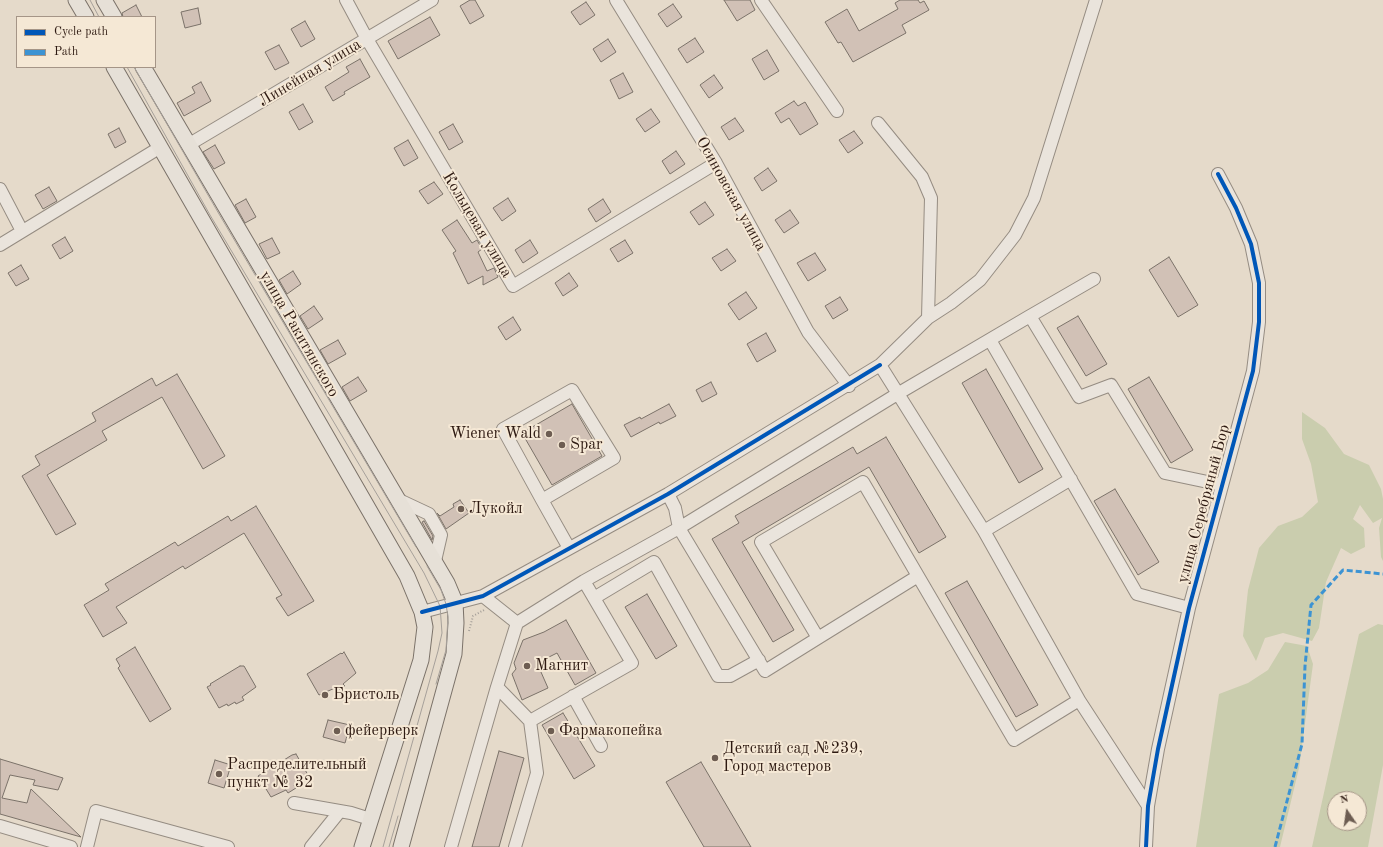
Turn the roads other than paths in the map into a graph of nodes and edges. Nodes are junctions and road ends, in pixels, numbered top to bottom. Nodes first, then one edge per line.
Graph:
1 (76, 0) edge
2 (104, 0) edge
3 (346, 0) edge
4 (432, 0) edge
5 (616, 0) edge
6 (761, 0) edge
7 (1096, 0) edge
8 (85, 16) edge
9 (113, 16) edge
10 (367, 39) junction
11 (115, 68) edge
12 (144, 68) edge
13 (837, 111) dead end
14 (878, 123) dead end
15 (188, 145) junction
16 (159, 148) junction
17 (716, 163) junction
18 (1218, 174) dead end
19 (0, 189) edge
20 (22, 231) junction
21 (0, 244) edge
22 (1094, 279) dead end
23 (1030, 316) junction
24 (928, 318) junction
25 (990, 340) junction
26 (880, 365) junction
27 (849, 386) junction
28 (899, 393) junction
29 (1071, 479) junction
30 (1222, 485) junction
31 (668, 494) junction
32 (396, 499) junction
33 (542, 500) junction
34 (679, 528) junction
35 (984, 531) junction
36 (569, 548) junction
37 (434, 562) junction
38 (918, 576) junction
39 (584, 581) junction
40 (483, 596) junction
41 (594, 598) junction
42 (455, 602) junction
43 (1189, 608) junction
44 (422, 612) junction
45 (517, 623) junction
46 (818, 638) junction
47 (759, 660) junction
48 (496, 687) junction
49 (573, 696) junction
50 (1079, 700) junction
51 (530, 720) junction
52 (601, 746) dead end
53 (294, 804) dead end
54 (1148, 806) junction
55 (340, 811) junction
56 (370, 819) junction
57 (0, 826) edge
58 (72, 847) edge
59 (87, 847) edge
60 (228, 847) edge
61 (311, 847) edge
62 (362, 847) edge
63 (401, 847) edge
64 (451, 847) edge
65 (515, 847) edge
66 (1146, 847) edge

1 - 8 main road
2 - 9 main road
3 - 10 street, Кольцевая улица
4 - 10 street, Линейная улица
5 - 17 street, Осиновская улица
6 - 13 street
7 - 24 street
10 - 15 street, Линейная улица
10 - 17 street, Кольцевая улица
11 - 16 main road, улица Ракитянского
12 - 15 main road, улица Ракитянского
14 - 24 street
15 - 32 main road, улица Ракитянского
16 - 20 street
16 - 44 main road, улица Ракитянского
17 - 27 street, Осиновская улица
18 - 30 street, улица Серебряный Бор
19 - 20 street
20 - 21 street
22 - 23 street
23 - 25 street
23 - 30 street
24 - 26 street
25 - 28 street
25 - 29 street
26 - 27 street
26 - 28 street
27 - 31 street
28 - 34 street
28 - 35 street
29 - 35 street
29 - 43 street
30 - 43 street, улица Серебряный Бор
31 - 34 street
31 - 36 street
32 - 37 main road, улица Ракитянского
32 - 37 street
33 - 33 street
33 - 36 street
34 - 39 street
34 - 47 street
35 - 50 street
36 - 40 street
37 - 42 main road, улица Ракитянского
38 - 46 street
38 - 46 street
38 - 50 street
39 - 41 street
39 - 45 street
40 - 42 street
40 - 45 street
41 - 47 street
41 - 49 street
42 - 44 street
42 - 63 main road
43 - 54 street, улица Серебряный Бор
44 - 56 main road, улица Ракитянского
45 - 48 street
46 - 47 street
48 - 51 street
48 - 64 street
49 - 51 street
49 - 52 street
50 - 54 street
51 - 65 street
53 - 55 street
54 - 66 street, улица Серебряный Бор
55 - 56 street
55 - 61 street
56 - 62 main road, улица Ракитянского
57 - 58 street
59 - 60 street

